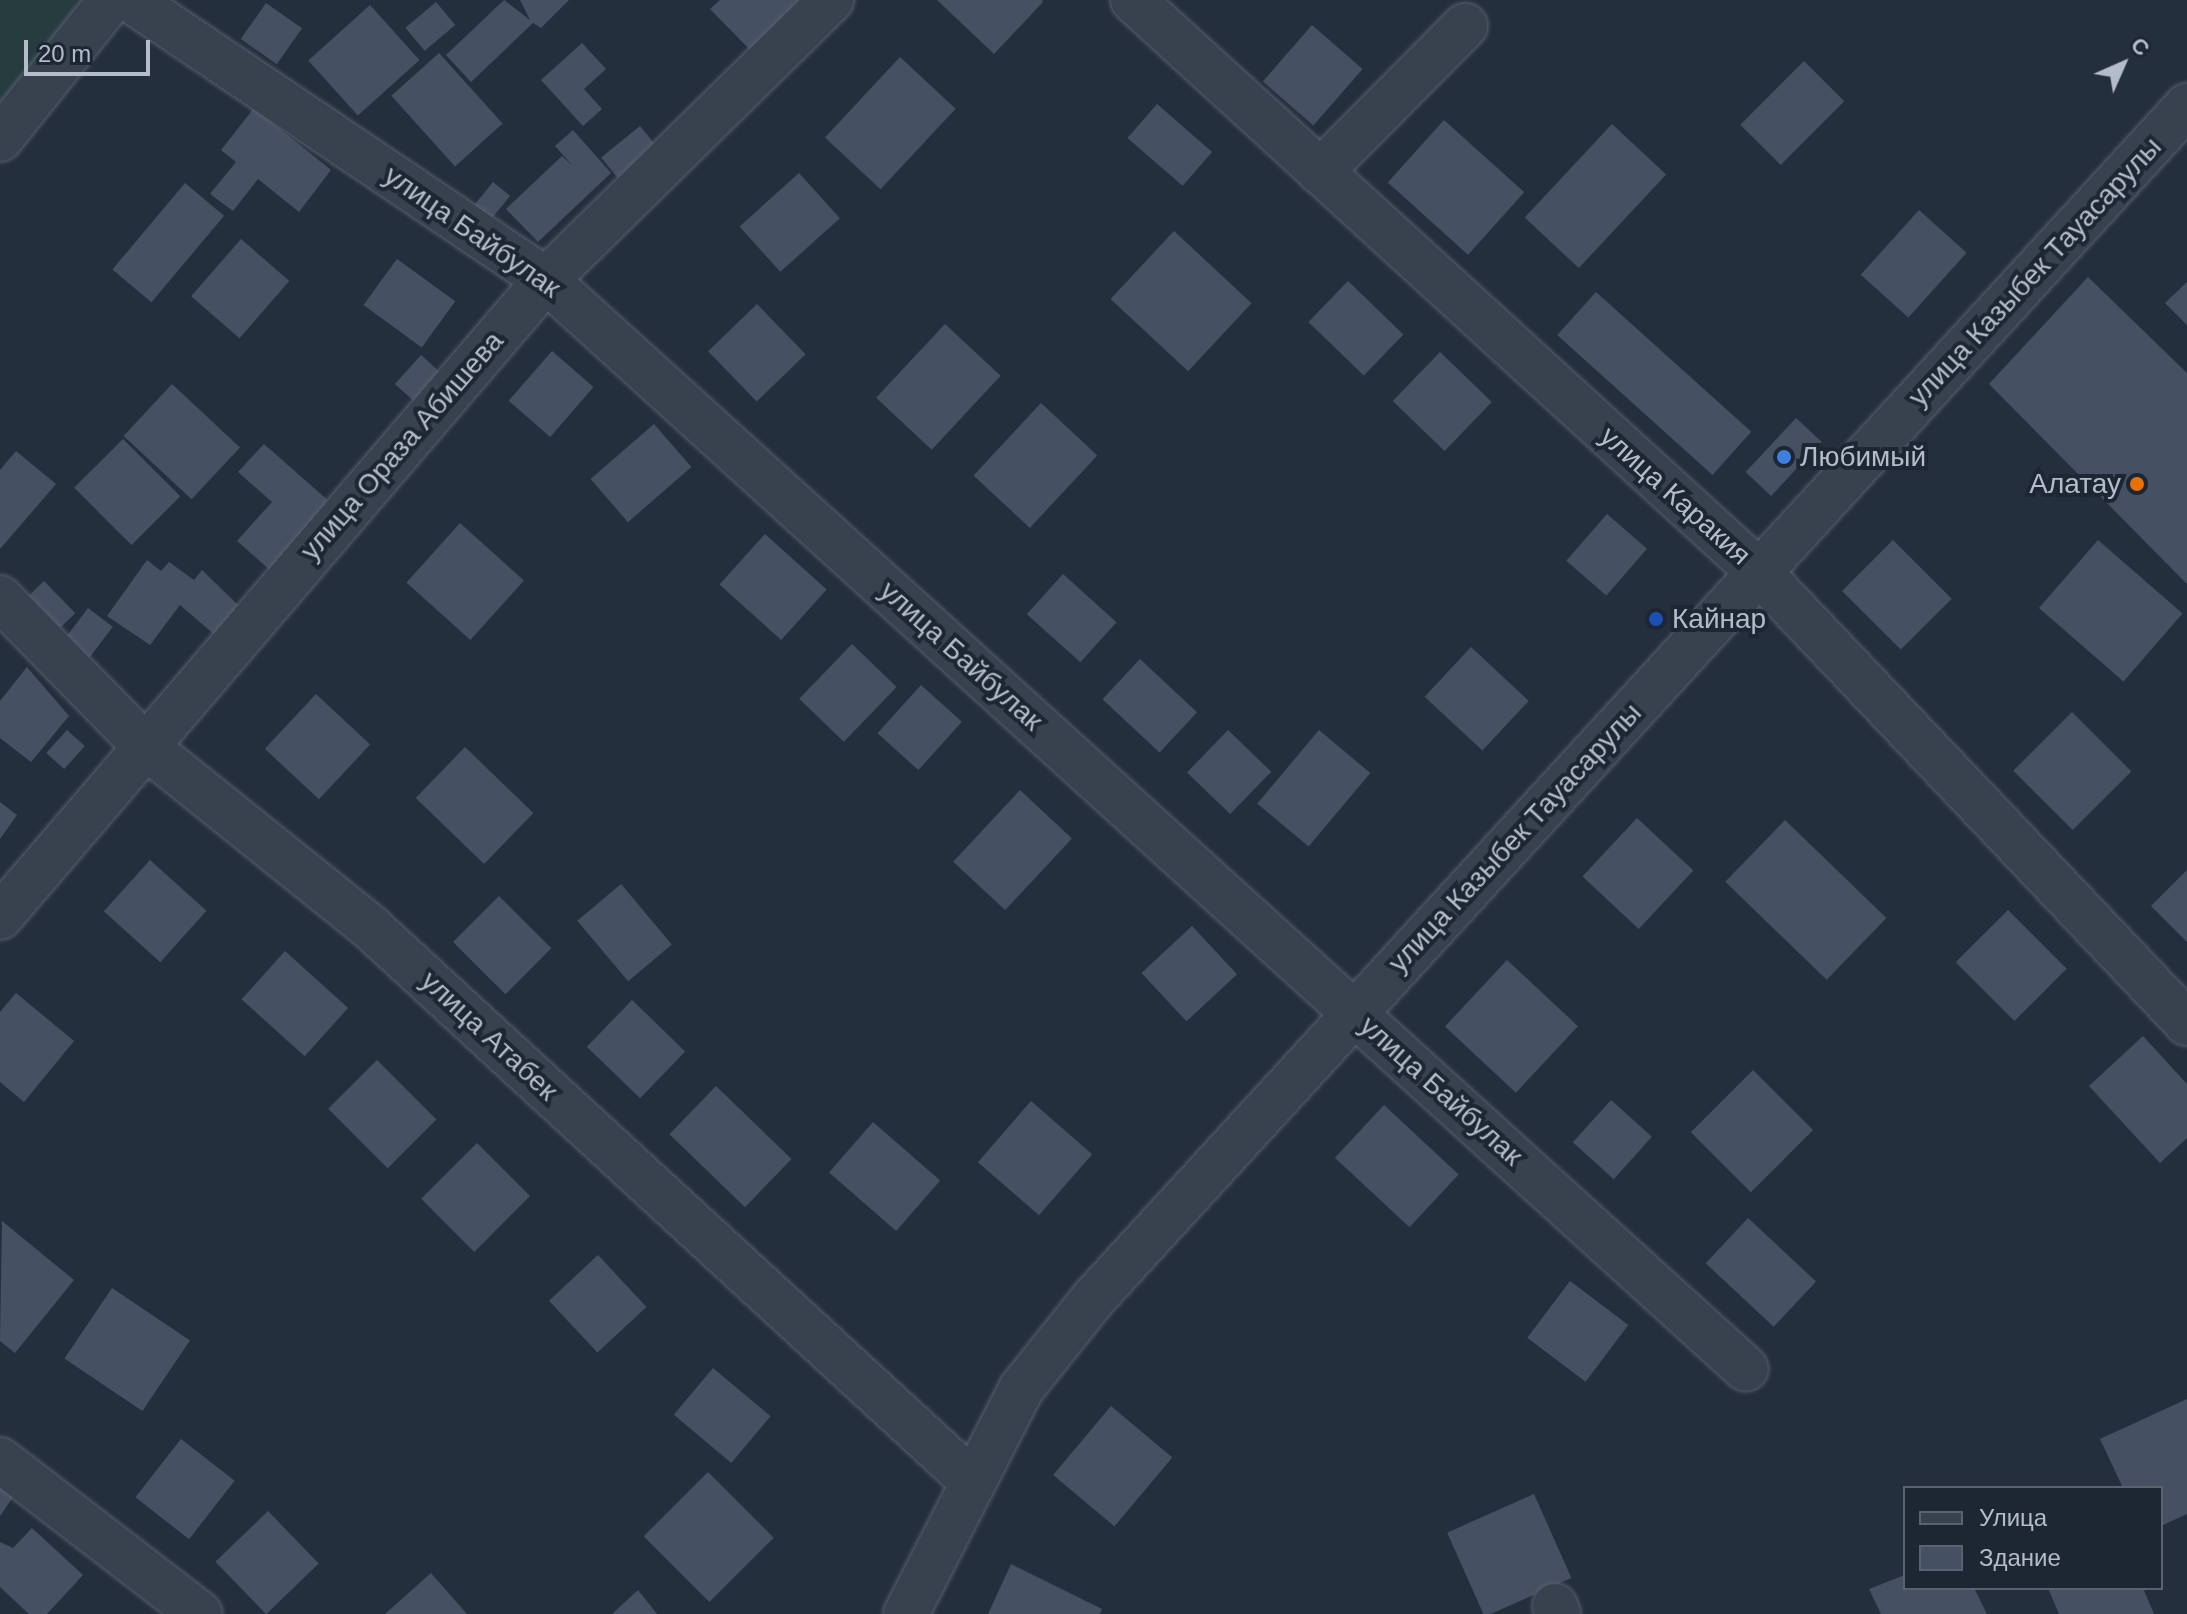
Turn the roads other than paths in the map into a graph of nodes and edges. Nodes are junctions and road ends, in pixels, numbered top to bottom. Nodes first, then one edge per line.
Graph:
1 (111, 0) edge
2 (131, 0) edge
3 (831, 0) edge
4 (1133, 0) edge
5 (1465, 26) dead end
6 (2185, 113) edge
7 (0, 139) edge
8 (1320, 172) junction
9 (546, 280) junction
10 (1759, 572) junction
11 (0, 598) edge
12 (145, 746) junction
13 (0, 917) edge
14 (1355, 1013) junction
15 (2187, 1023) edge
16 (1746, 1369) dead end
17 (0, 1460) edge
18 (972, 1481) junction
19 (200, 1614) edge
20 (906, 1614) edge

1 - 7 street
2 - 9 street, улица Байбулак
3 - 9 street, улица Ораза Абишева
4 - 8 street, улица Каракия
5 - 8 street
6 - 10 street, улица Казыбек Тауасарулы
8 - 10 street, улица Каракия
9 - 12 street, улица Ораза Абишева
9 - 14 street, улица Байбулак
10 - 14 street, улица Казыбек Тауасарулы
10 - 15 street, улица Каракия
11 - 12 street, улица Атабек
12 - 13 street, улица Ораза Абишева
12 - 18 street, улица Атабек
14 - 16 street, улица Байбулак
14 - 18 street, улица Казыбек Тауасарулы
17 - 19 street
18 - 20 street, улица Казыбек Тауасарулы

